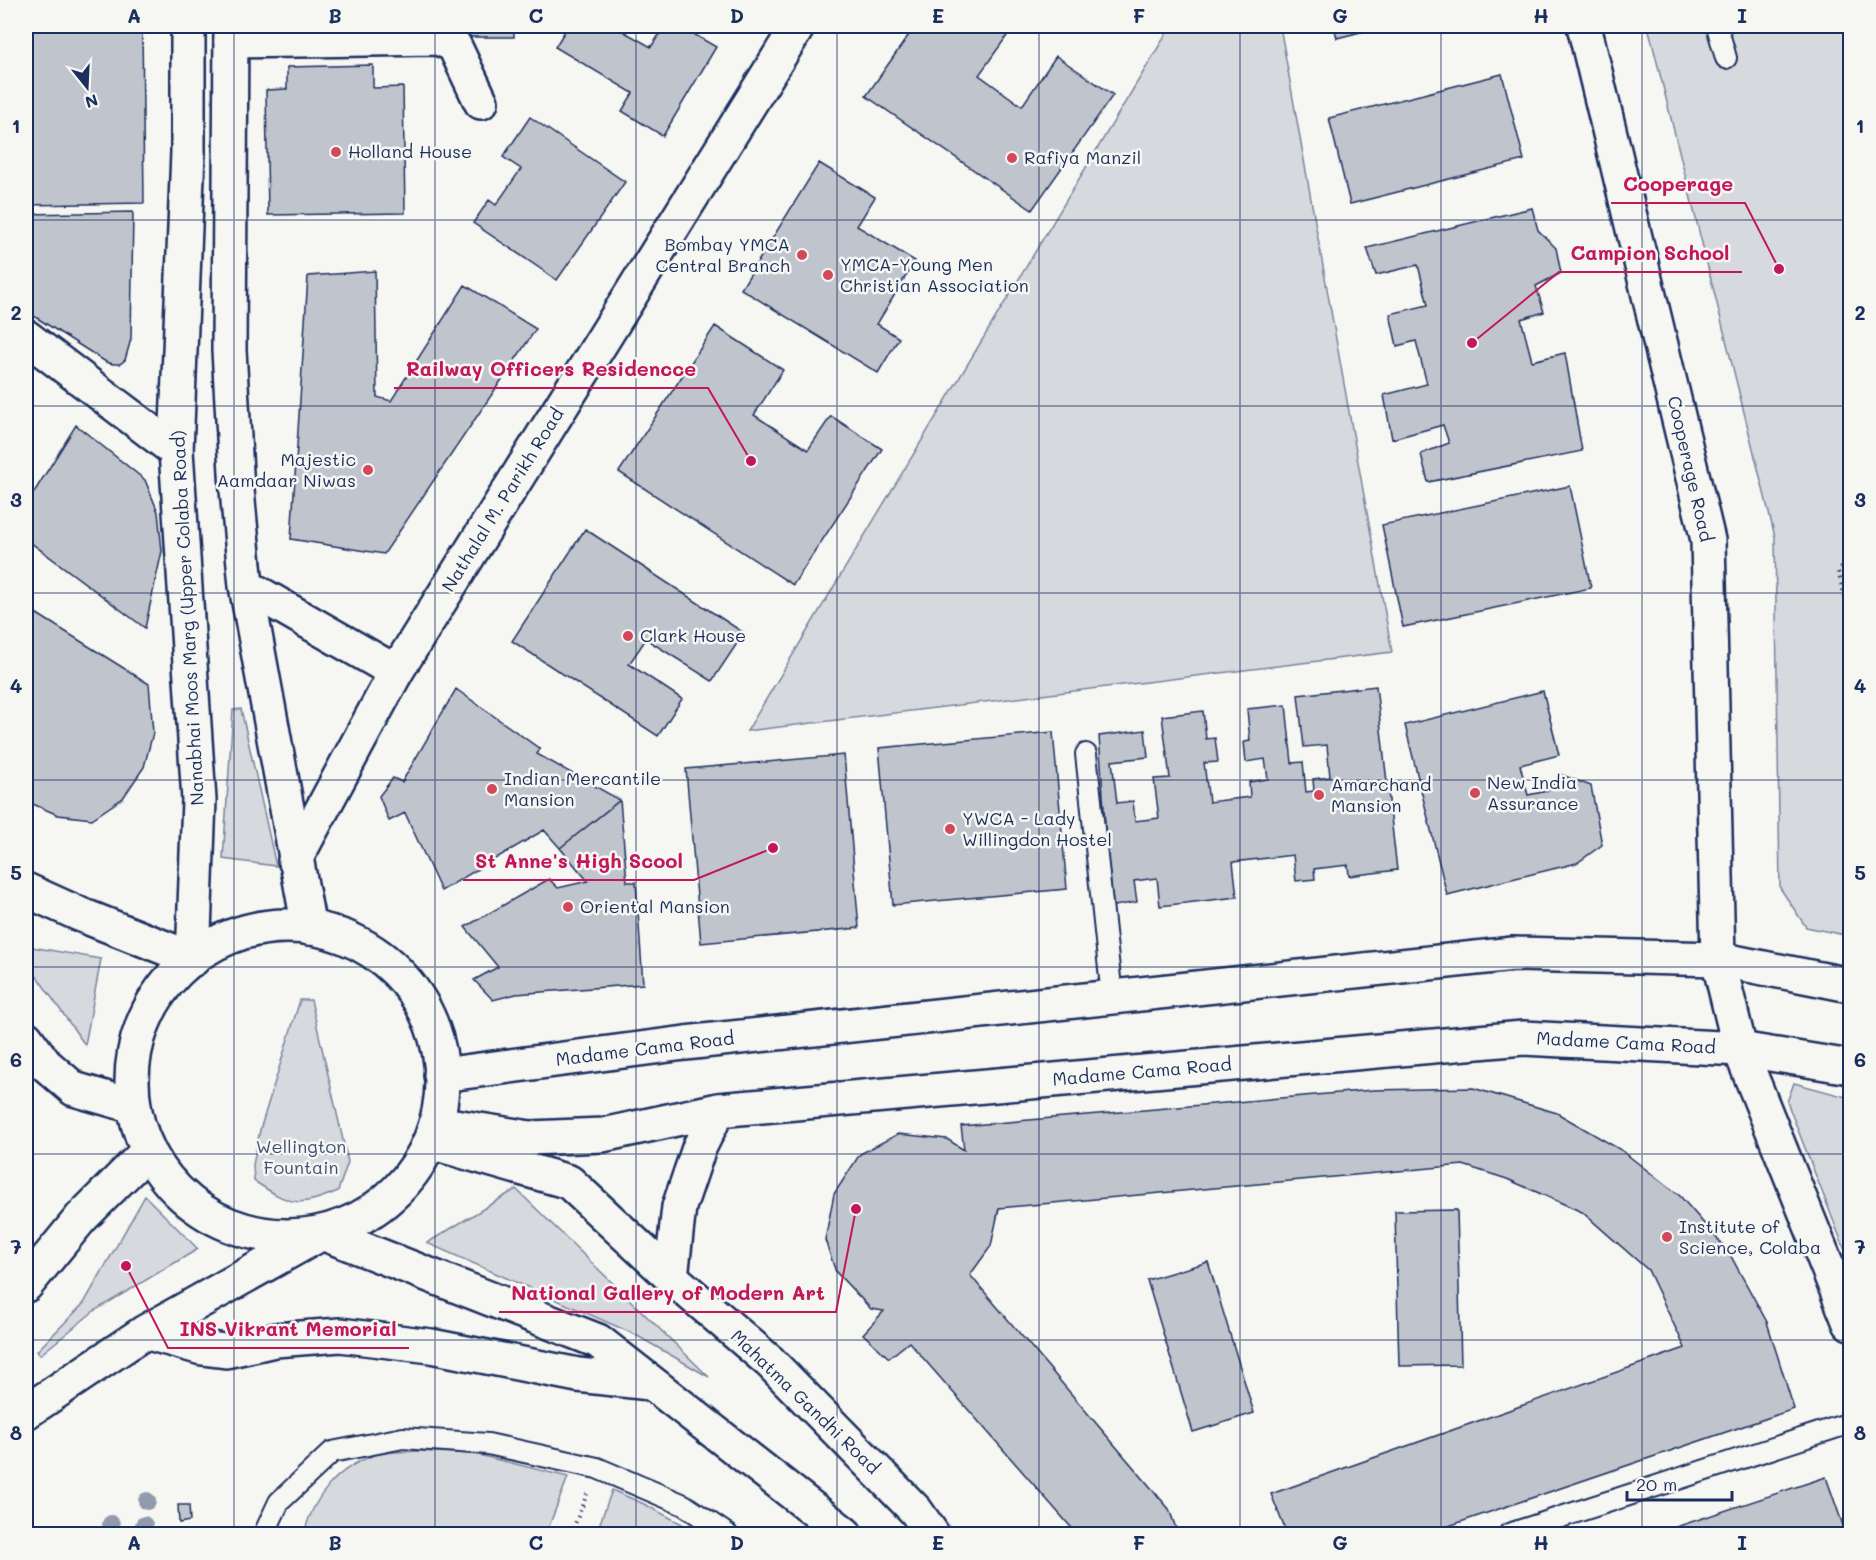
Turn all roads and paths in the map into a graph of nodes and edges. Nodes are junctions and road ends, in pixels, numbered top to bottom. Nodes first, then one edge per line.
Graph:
1 (188, 26) edge
2 (798, 26) edge
3 (1584, 26) edge
4 (1717, 26) edge
5 (231, 33) edge
6 (1726, 58) dead end
7 (481, 102) dead end
8 (26, 337) edge
9 (176, 451) junction
10 (1851, 559) edge
11 (246, 586) junction
12 (1851, 616) edge
13 (396, 672) junction
14 (1086, 754) dead end
15 (295, 860) junction
16 (26, 890) edge
17 (309, 928) junction
18 (193, 958) junction
19 (1718, 959) junction
20 (1851, 985) edge
21 (1112, 997) junction
22 (26, 1038) edge
23 (1740, 1049) junction
24 (1851, 1067) edge
25 (441, 1075) junction
26 (134, 1106) junction
27 (718, 1110) junction
28 (433, 1133) junction
29 (148, 1151) junction
30 (322, 1233) junction
31 (671, 1277) junction
32 (26, 1285) edge
33 (1851, 1323) edge
34 (145, 1332) junction
35 (650, 1383) junction
36 (26, 1412) edge
37 (1851, 1423) edge
38 (597, 1468) junction
39 (264, 1534) edge
40 (571, 1534) edge
41 (727, 1534) edge
42 (845, 1534) edge
43 (932, 1534) edge
44 (1509, 1534) edge

1 - 9 main road, Nanabhai Moos Marg (Upper Colaba Road)
2 - 13 main road, Nathalal M. Parikh Road
3 - 19 main road, Cooperage Road
4 - 6 lane
5 - 7 main road
5 - 11 main road
8 - 9 main road
9 - 18 main road, Nanabhai Moos Marg (Upper Colaba Road)
10 - 12 path
11 - 13 main road
11 - 15 main road
13 - 15 main road, Nathalal M. Parikh Road
14 - 21 lane
15 - 17 main road
16 - 18 main road
17 - 18 main road
17 - 25 main road
18 - 26 main road
19 - 20 main road, Madame Cama Road
19 - 21 main road, Madame Cama Road
19 - 23 main road, Cooperage Road
21 - 25 main road, Madame Cama Road
22 - 26 main road
23 - 24 main road, Madame Cama Road
23 - 27 main road, Madame Cama Road
23 - 33 main road, Cooperage Road
25 - 28 main road
26 - 29 main road
27 - 28 main road, Madame Cama Road
27 - 31 main road
28 - 30 main road
28 - 31 main road, Mahatma Gandhi Road
29 - 30 main road
29 - 32 main road
30 - 34 main road
30 - 35 main road
31 - 43 main road, Mahatma Gandhi Road
34 - 35 main road
34 - 36 main road
35 - 42 main road
37 - 44 lane
38 - 39 lane
38 - 40 path
38 - 41 lane

